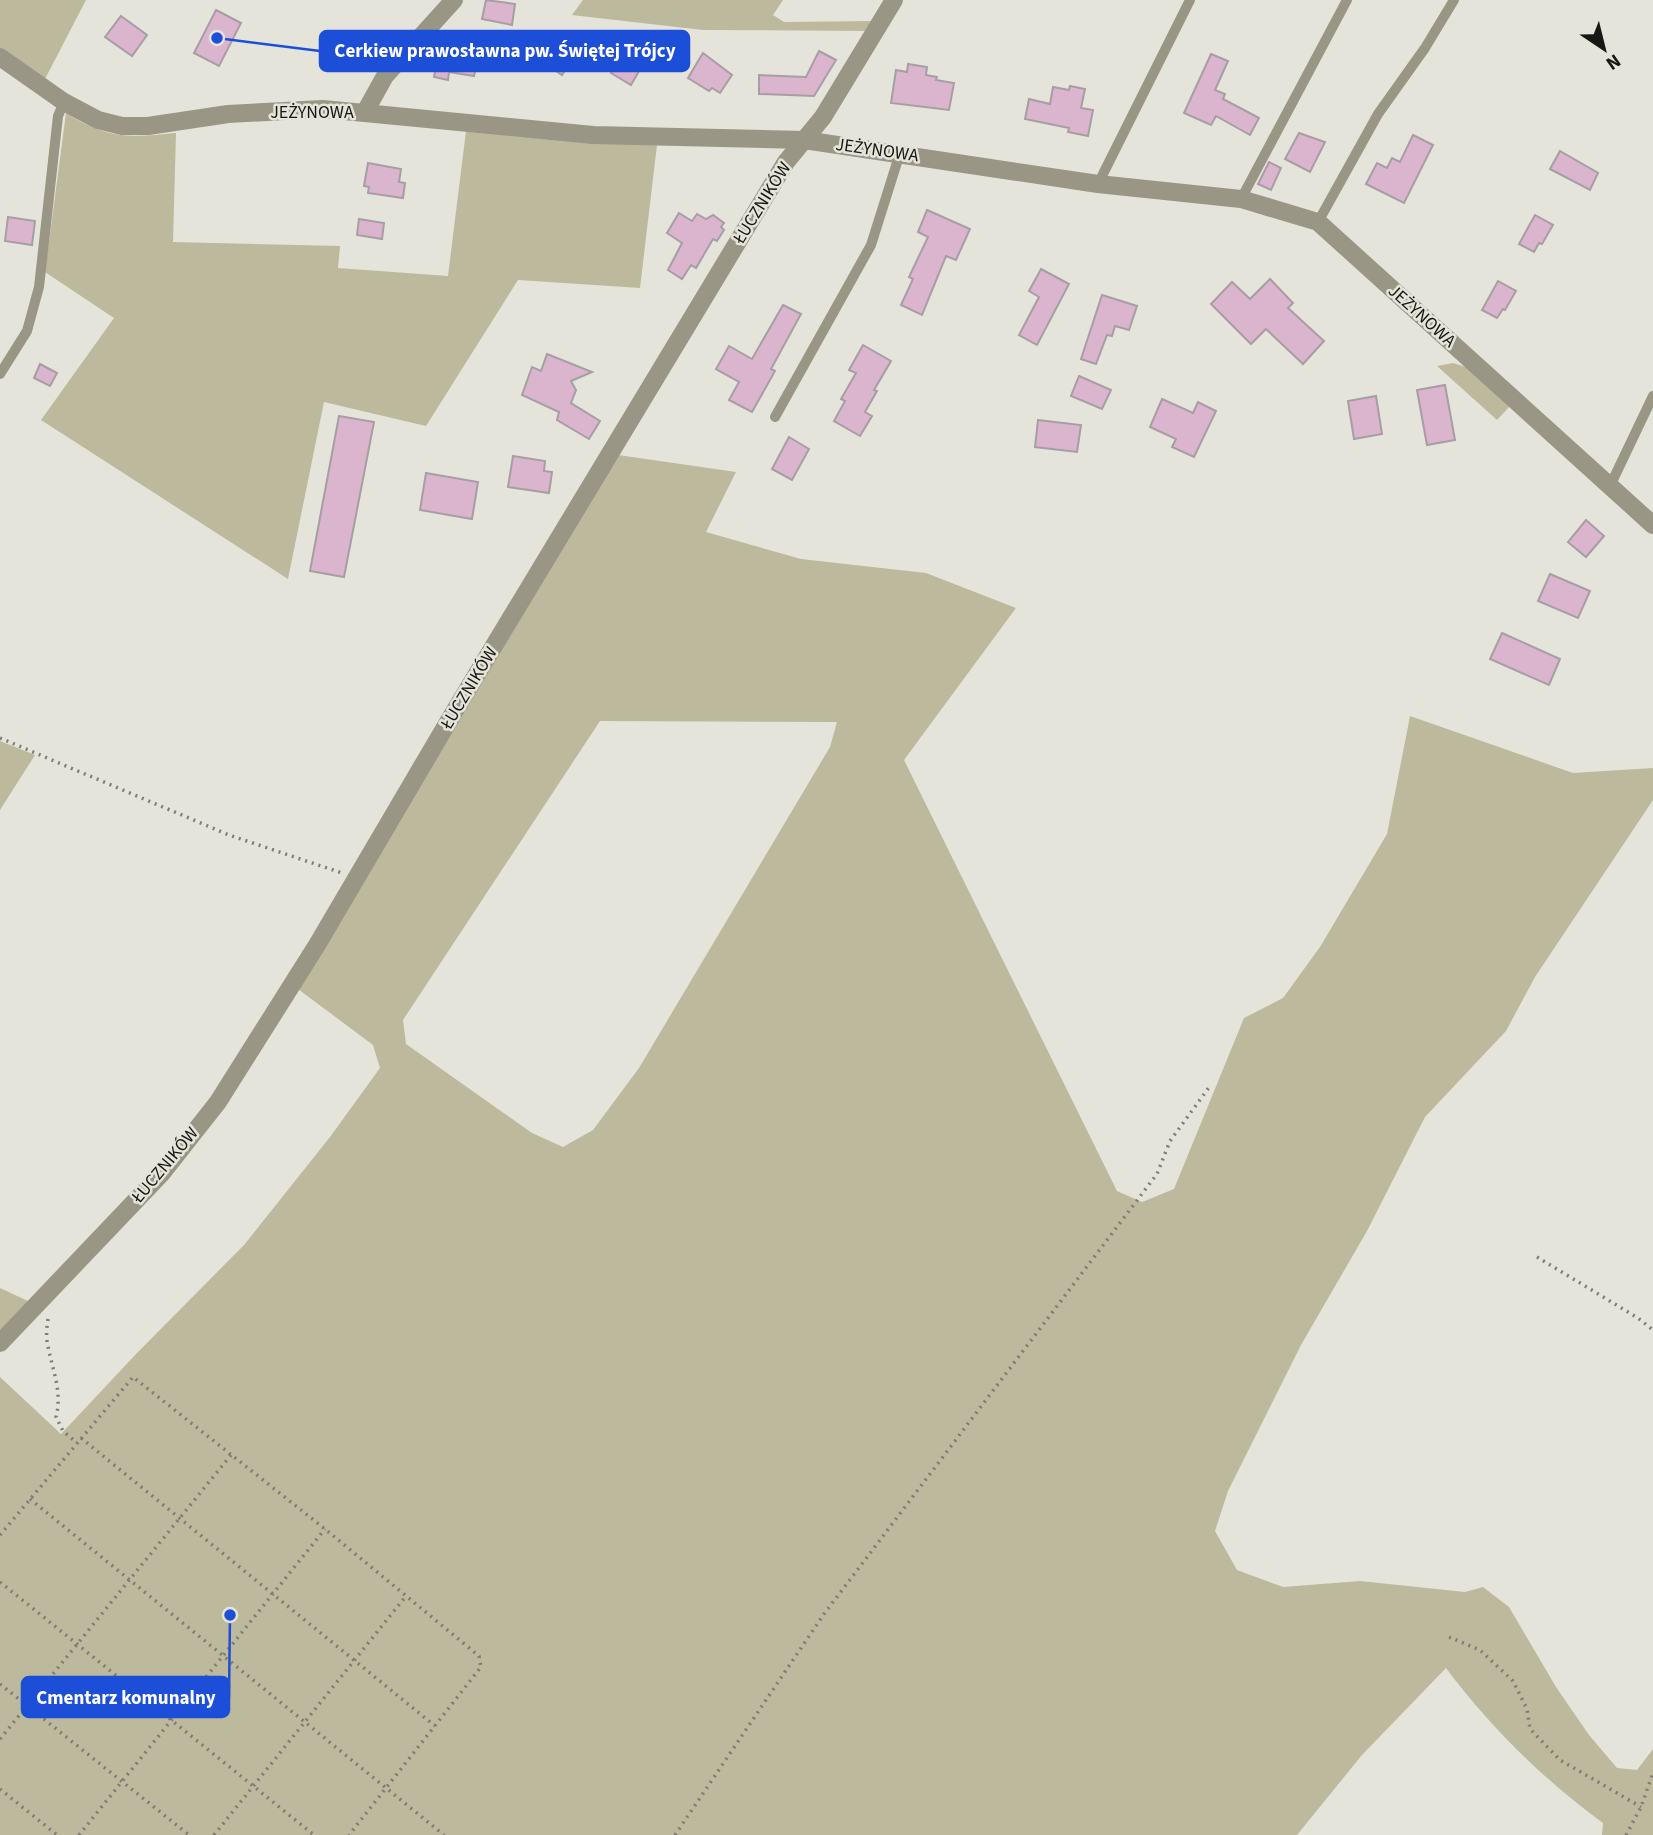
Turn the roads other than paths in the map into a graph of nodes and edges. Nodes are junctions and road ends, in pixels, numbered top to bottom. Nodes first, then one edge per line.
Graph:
1 (454, 0) edge
2 (894, 0) edge
3 (1190, 0) edge
4 (1347, 0) edge
5 (1454, 0) edge
6 (0, 57) edge
7 (64, 102) junction
8 (365, 112) junction
9 (804, 140) junction
10 (900, 153) junction
11 (1098, 184) junction
12 (1241, 199) junction
13 (1318, 222) junction
14 (0, 374) edge
15 (1653, 396) edge
16 (775, 417) dead end
17 (1609, 486) junction
18 (1653, 525) edge
19 (0, 1343) edge

1 - 8 street
2 - 9 street, ŁUCZNIKÓW
3 - 11 lane
4 - 12 lane
5 - 13 lane
6 - 7 street, JEŻYNOWA
7 - 8 street, JEŻYNOWA
7 - 14 lane
8 - 9 street, JEŻYNOWA
9 - 10 street, JEŻYNOWA
9 - 19 street, ŁUCZNIKÓW
10 - 11 street, JEŻYNOWA
10 - 16 lane
11 - 12 street, JEŻYNOWA
12 - 13 street, JEŻYNOWA
13 - 17 street, JEŻYNOWA
15 - 17 lane
17 - 18 street, JEŻYNOWA

